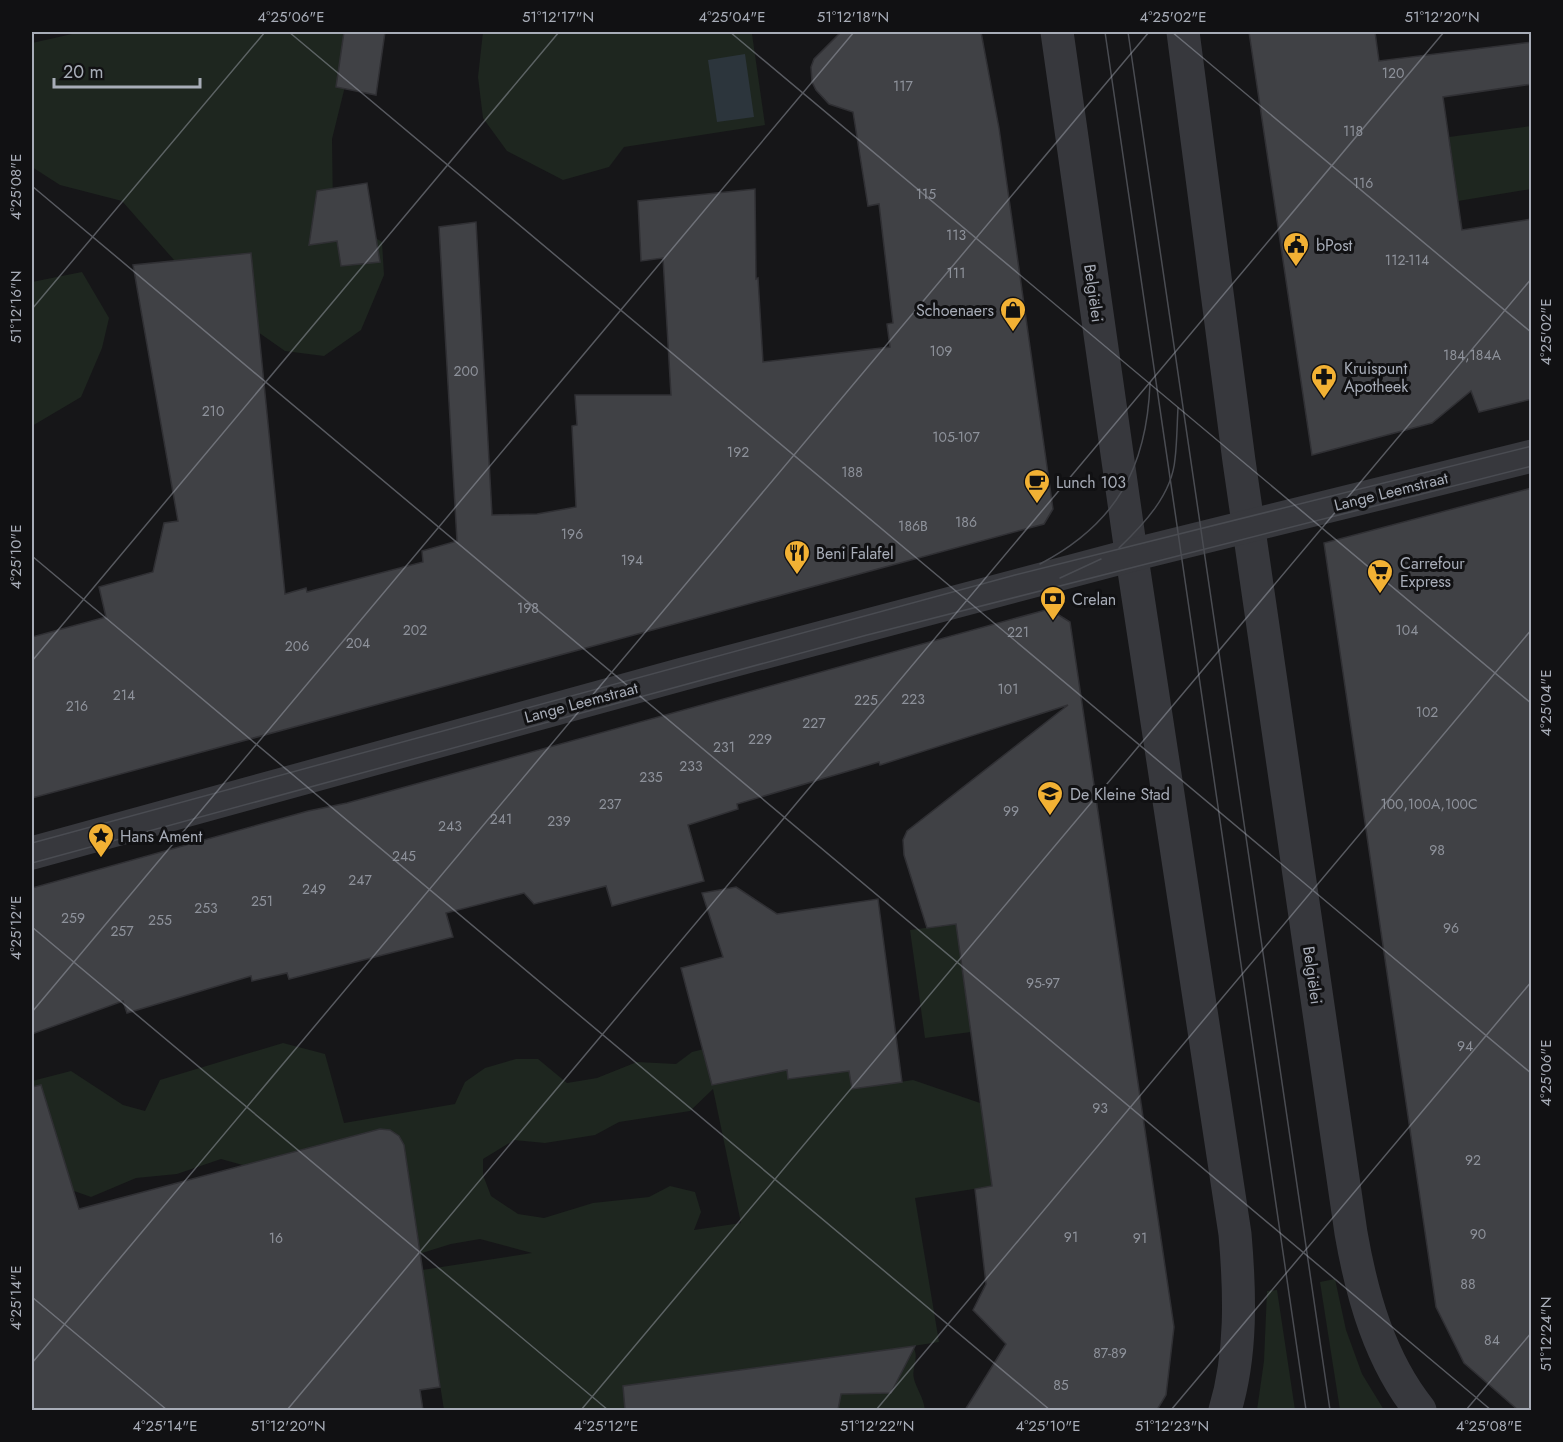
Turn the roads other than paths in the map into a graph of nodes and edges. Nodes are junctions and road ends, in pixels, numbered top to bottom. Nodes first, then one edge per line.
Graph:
1 (1057, 32) edge
2 (1183, 32) edge
3 (1532, 456) edge
4 (1250, 526) junction
5 (1132, 555) junction
6 (32, 853) edge
7 (1225, 1410) edge
8 (1420, 1410) edge

1 - 5 street, Belgiëlei
2 - 4 street, Belgiëlei
3 - 4 street, Lange Leemstraat
4 - 5 street
4 - 8 street, Belgiëlei
5 - 6 street, Lange Leemstraat
5 - 7 street, Belgiëlei

